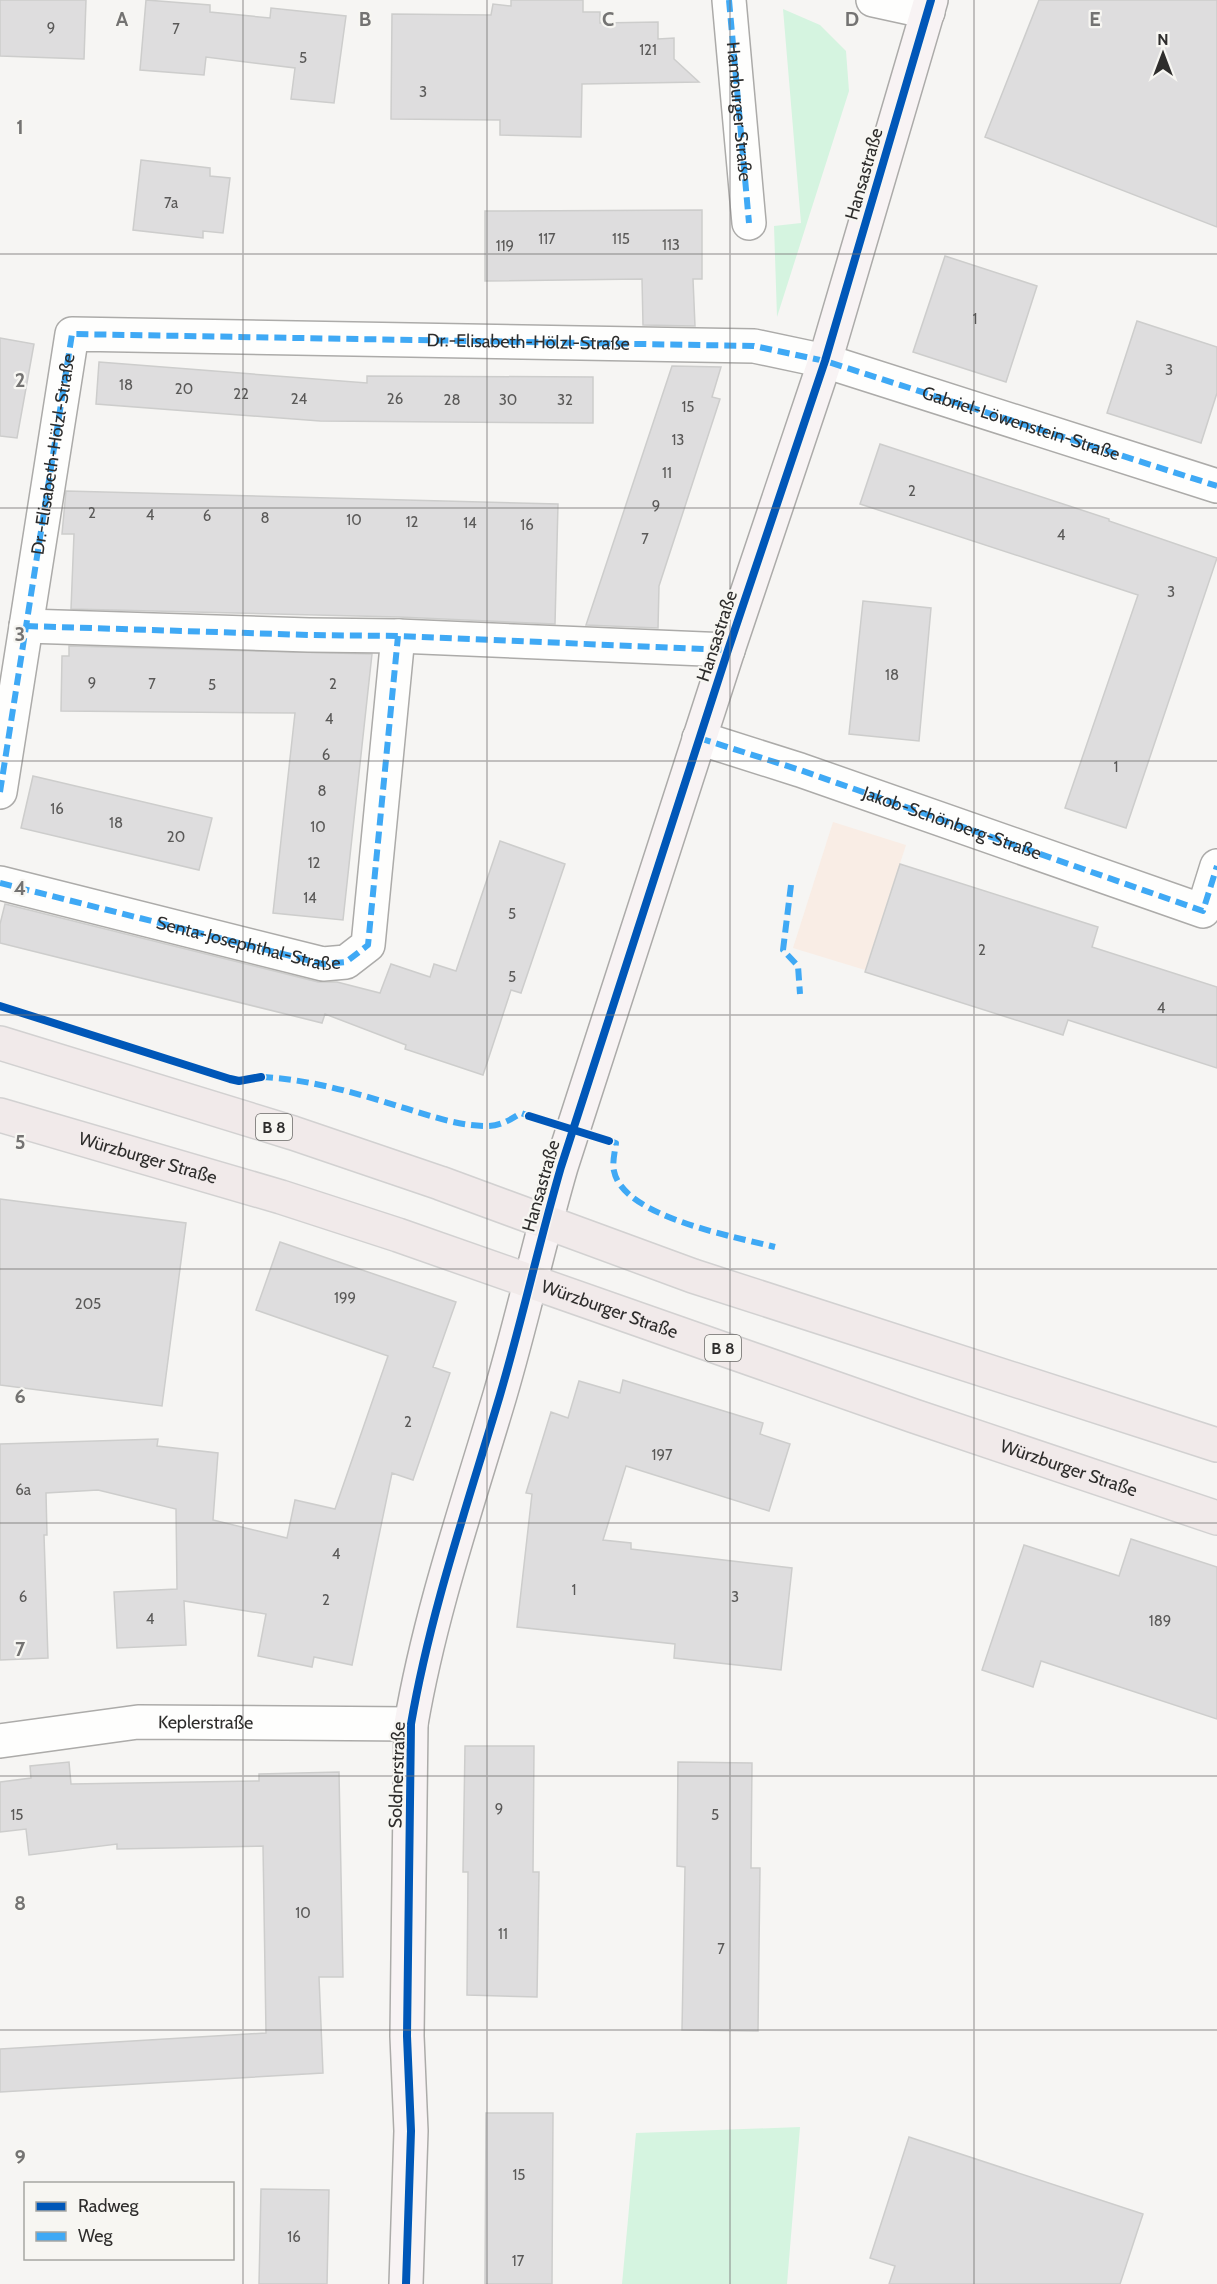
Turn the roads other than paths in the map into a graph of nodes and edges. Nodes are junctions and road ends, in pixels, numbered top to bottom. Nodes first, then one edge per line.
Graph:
1 (729, 0) edge
2 (873, 0) edge
3 (929, 6) edge
4 (749, 223) dead end
5 (825, 361) junction
6 (1217, 486) edge
7 (26, 626) junction
8 (398, 636) junction
9 (728, 650) junction
10 (699, 738) junction
11 (0, 792) edge
12 (1217, 866) edge
13 (0, 883) edge
14 (0, 1043) edge
15 (0, 1115) edge
16 (545, 1222) junction
17 (531, 1282) junction
18 (1217, 1445) edge
19 (1217, 1518) edge
20 (411, 1724) junction
21 (0, 1741) edge
22 (406, 2284) edge

1 - 4 street, Hamburger Straße
2 - 3 street
3 - 5 street, Hansastraße
5 - 6 street, Gabriel-Löwenstein-Straße
5 - 7 street, Dr.-Elisabeth-Hölzl-Straße
5 - 9 street, Hansastraße
7 - 8 street
7 - 11 street
8 - 9 street
8 - 13 street, Senta-Josephthal-Straße
9 - 10 street, Hansastraße
10 - 12 street, Jakob-Schönberg-Straße
10 - 16 street, Hansastraße
14 - 16 main road, B 8
15 - 17 main road, Würzburger Straße / B 8
16 - 17 street, Hansastraße
16 - 18 main road, B 8
17 - 19 main road, Würzburger Straße / B 8
17 - 20 street, Soldnerstraße
20 - 21 street, Keplerstraße
20 - 22 street, Soldnerstraße

